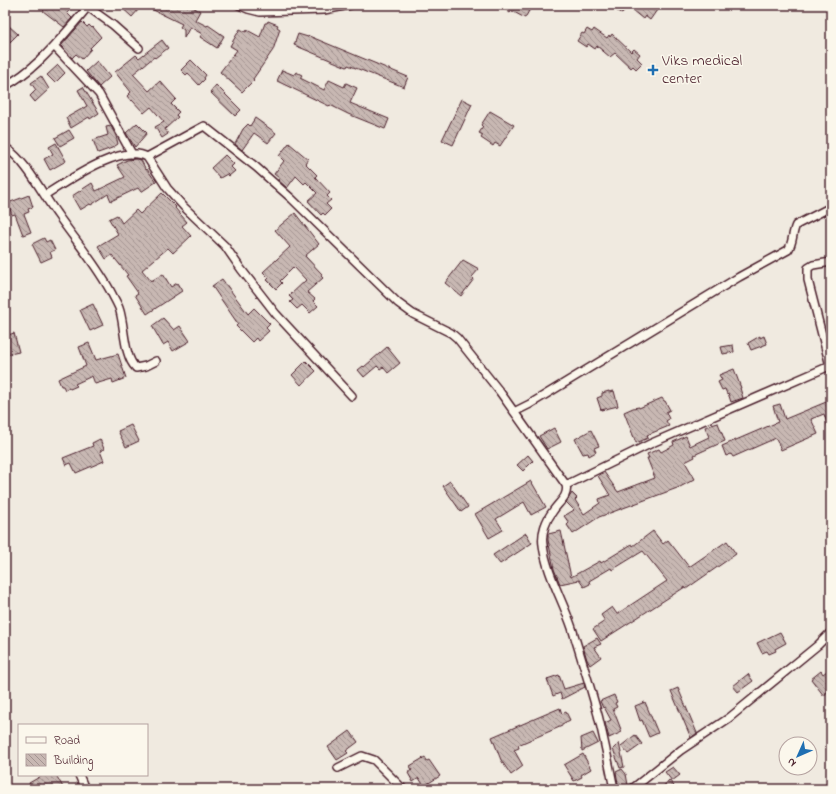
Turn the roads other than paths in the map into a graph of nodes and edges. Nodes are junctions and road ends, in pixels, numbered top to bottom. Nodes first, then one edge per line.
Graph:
1 (239, 5) edge
2 (350, 5) edge
3 (88, 6) edge
4 (296, 8) edge
5 (54, 46) junction
6 (139, 48) dead end
7 (5, 86) edge
8 (5, 147) edge
9 (132, 154) junction
10 (147, 157) junction
11 (45, 196) junction
12 (831, 207) edge
13 (831, 262) edge
14 (156, 361) dead end
15 (352, 396) dead end
16 (514, 412) junction
17 (566, 485) junction
18 (831, 632) edge
19 (338, 768) dead end
20 (79, 776) edge
21 (85, 789) edge
22 (403, 789) edge
23 (614, 789) edge
24 (632, 789) edge

1 - 4 street
2 - 4 street
3 - 5 street
3 - 6 street
5 - 7 street
5 - 9 street
8 - 11 street
9 - 10 street
9 - 11 street
10 - 15 street
10 - 16 street
11 - 14 street
12 - 16 street
13 - 17 street
16 - 17 street
17 - 23 street
18 - 24 street
19 - 22 street
20 - 21 street

